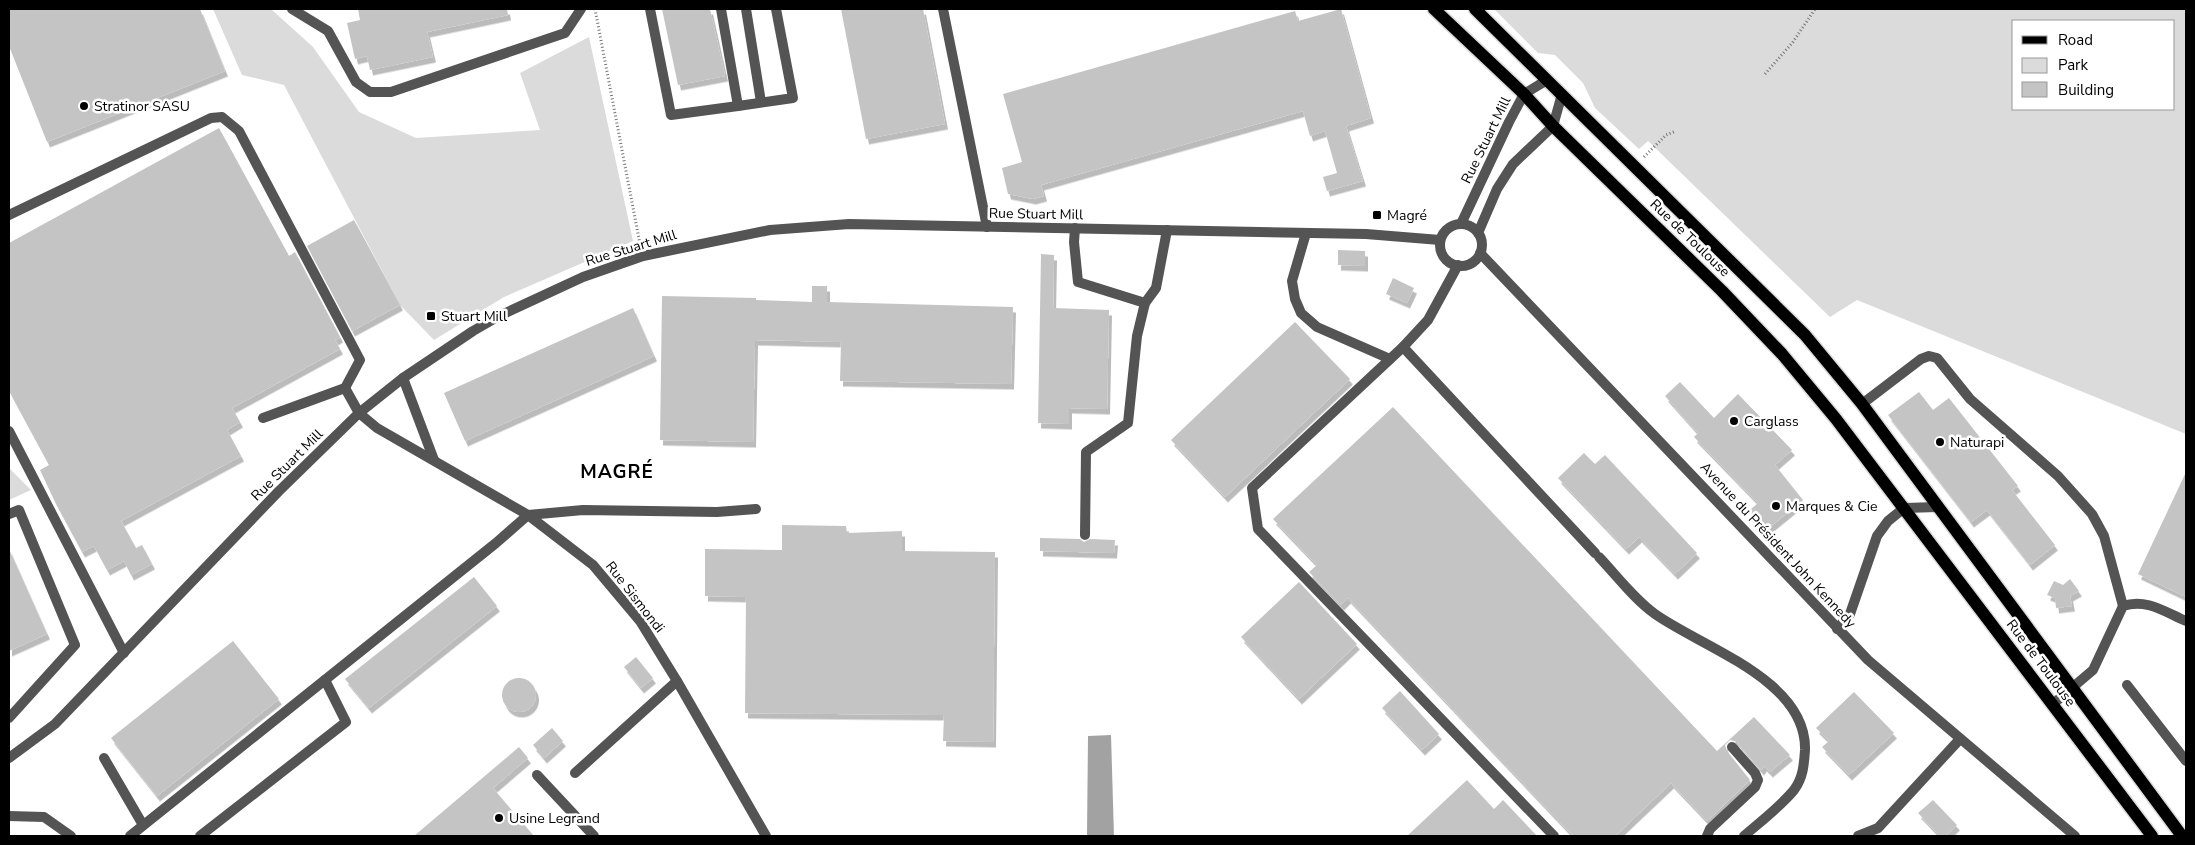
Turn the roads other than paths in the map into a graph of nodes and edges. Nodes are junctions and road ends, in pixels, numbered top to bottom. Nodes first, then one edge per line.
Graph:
1 (292, 9) edge
2 (582, 9) edge
3 (650, 9) edge
4 (722, 9) edge
5 (746, 9) edge
6 (776, 9) edge
7 (943, 9) edge
8 (1434, 9) edge
9 (1475, 9) edge
10 (1547, 80) junction
11 (1524, 94) junction
12 (1562, 94) junction
13 (761, 102) junction
14 (738, 106) junction
15 (1553, 126) junction
16 (9, 215) edge
17 (1461, 224) junction
18 (987, 227) junction
19 (1075, 228) junction
20 (1168, 230) junction
21 (1306, 233) junction
22 (1478, 233) junction
23 (1440, 240) junction
24 (1480, 252) junction
25 (1458, 265) junction
26 (1145, 303) junction
27 (1403, 347) junction
28 (1390, 359) junction
29 (404, 378) junction
30 (345, 388) junction
31 (1862, 404) junction
32 (359, 413) junction
33 (263, 418) dead end
34 (9, 431) edge
35 (434, 460) junction
36 (1938, 507) junction
37 (1904, 508) junction
38 (756, 509) dead end
39 (9, 514) edge
40 (528, 514) junction
41 (1085, 535) dead end
42 (2123, 606) junction
43 (2186, 621) edge
44 (1837, 629) junction
45 (124, 653) junction
46 (325, 680) junction
47 (677, 681) junction
48 (2127, 685) dead end
49 (2072, 689) junction
50 (2053, 704) junction
51 (9, 718) edge
52 (1960, 739) junction
53 (1732, 747) dead end
54 (9, 758) edge
55 (104, 758) dead end
56 (2186, 761) edge
57 (575, 773) dead end
58 (537, 776) dead end
59 (9, 816) edge
60 (143, 825) junction
61 (1880, 832) edge
62 (71, 836) edge
63 (130, 836) edge
64 (200, 836) edge
65 (594, 836) edge
66 (766, 836) edge
67 (1554, 836) edge
68 (1707, 836) edge
69 (1744, 836) edge
70 (1858, 836) edge
71 (2075, 836) edge
72 (2152, 836) edge
73 (2182, 836) edge

1 - 2 street
3 - 14 street
4 - 14 street
5 - 13 street
6 - 13 street
7 - 18 street
8 - 11 main road, Rue de Toulouse
9 - 10 main road, Rue de Toulouse
10 - 11 street, Rue Stuart Mill
10 - 12 main road, Rue de Toulouse
11 - 15 main road, Rue de Toulouse
11 - 17 street, Rue Stuart Mill
12 - 15 street
12 - 31 main road, Rue de Toulouse
13 - 14 street
15 - 22 street
15 - 37 main road, Rue de Toulouse
16 - 30 street
17 - 22 street
17 - 23 street
18 - 19 street, Rue Stuart Mill
18 - 29 street, Rue Stuart Mill
19 - 20 street, Rue Stuart Mill
19 - 26 street
20 - 21 street, Rue Stuart Mill
20 - 26 street
21 - 23 street, Rue Stuart Mill
21 - 28 street
22 - 24 street
23 - 25 street
24 - 25 street
24 - 44 street, Avenue du Président John Kennedy
25 - 27 street
26 - 41 street
27 - 28 street
27 - 69 street
28 - 67 street
29 - 32 street, Rue Stuart Mill
29 - 35 street
30 - 32 street
30 - 33 street
31 - 36 main road, Rue de Toulouse
31 - 42 street
32 - 35 street, Rue Sismondi
32 - 45 street, Rue Stuart Mill
34 - 45 street
35 - 40 street, Rue Sismondi
36 - 37 street
36 - 49 main road, Rue de Toulouse
37 - 44 street
37 - 50 main road, Rue de Toulouse
38 - 40 street
39 - 51 street
40 - 46 street
40 - 47 street, Rue Sismondi
42 - 43 street
42 - 49 street
44 - 52 street, Avenue du Président John Kennedy
45 - 54 street, Rue Stuart Mill
46 - 60 street
46 - 64 street
47 - 57 street
47 - 66 street, Rue Sismondi
48 - 56 street
49 - 50 street
49 - 73 main road, Rue de Toulouse
50 - 72 main road, Rue de Toulouse
52 - 61 street
52 - 71 street, Avenue du Président John Kennedy
53 - 68 street
55 - 60 street
58 - 65 street
59 - 62 street
60 - 63 street
61 - 70 street

